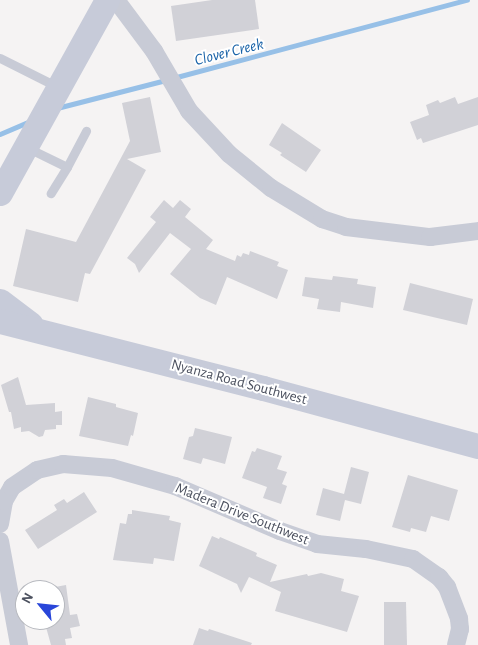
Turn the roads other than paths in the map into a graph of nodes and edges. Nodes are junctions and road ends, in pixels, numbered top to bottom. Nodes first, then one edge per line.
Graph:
1 (107, 0) edge
2 (116, 0) edge
3 (0, 58) edge
4 (58, 87) junction
5 (86, 131) dead end
6 (20, 156) junction
7 (67, 166) junction
8 (0, 193) edge
9 (51, 193) dead end
10 (0, 213) edge
11 (478, 231) edge
12 (0, 301) edge
13 (0, 321) edge
14 (40, 332) junction
15 (478, 446) edge
16 (0, 524) edge
17 (0, 541) edge
18 (19, 645) edge
19 (456, 645) edge

1 - 4 street
2 - 11 street
3 - 4 lane
4 - 6 street
5 - 7 lane
6 - 7 lane
6 - 8 street
6 - 10 street
7 - 9 lane
12 - 14 street
13 - 14 street, Nyanza Road Southwest
14 - 15 street, Nyanza Road Southwest
16 - 19 street, Madera Drive Southwest
17 - 18 street

